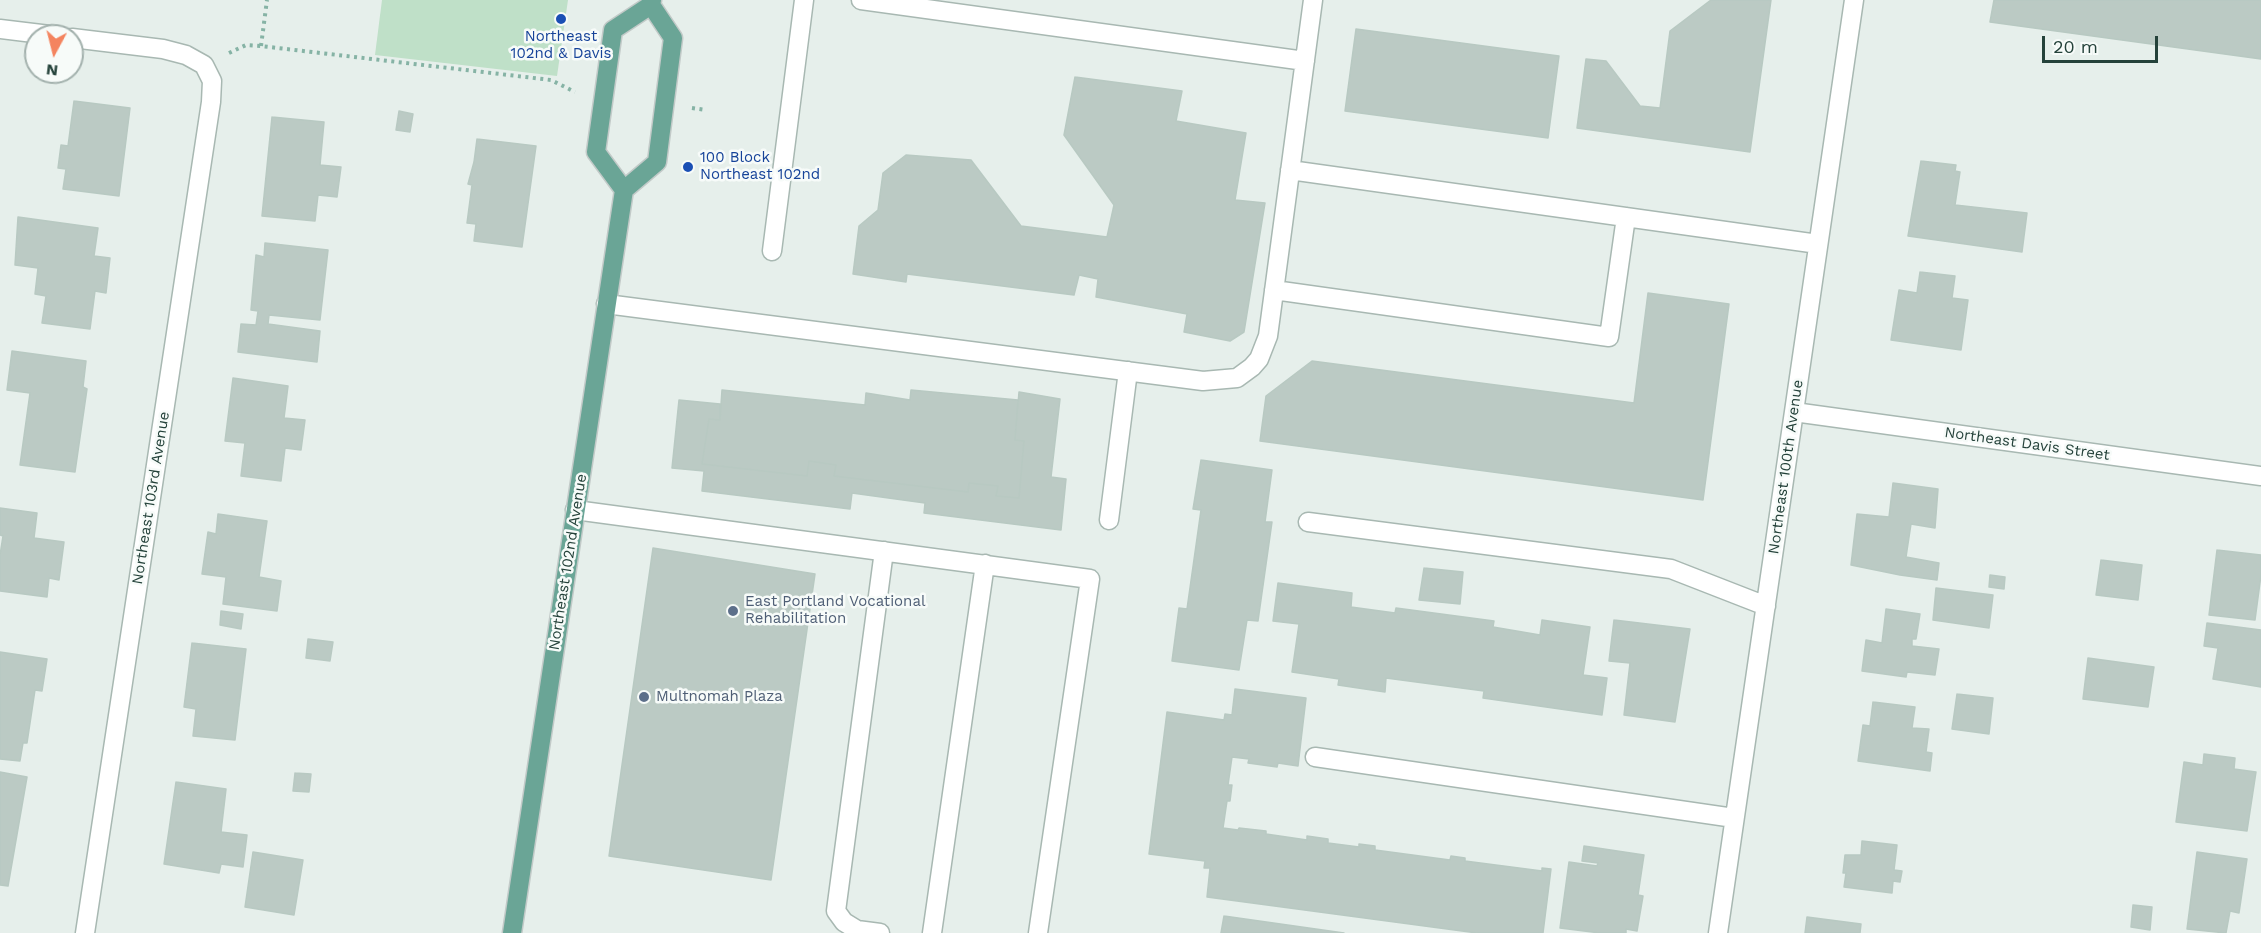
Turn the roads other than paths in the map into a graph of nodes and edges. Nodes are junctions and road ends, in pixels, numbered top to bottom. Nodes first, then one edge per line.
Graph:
1 (804, 0) edge
2 (861, 0) edge
3 (1313, 0) edge
4 (1854, 0) edge
5 (652, 3) edge
6 (0, 28) edge
7 (24, 31) edge
8 (84, 39) edge
9 (1305, 62) junction
10 (1290, 170) junction
11 (624, 190) junction
12 (1626, 217) junction
13 (1818, 244) junction
14 (772, 251) dead end
15 (1274, 290) junction
16 (606, 304) junction
17 (1128, 371) junction
18 (1794, 412) junction
19 (2261, 476) edge
20 (575, 510) junction
21 (1109, 520) dead end
22 (1308, 522) dead end
23 (884, 551) junction
24 (984, 564) junction
25 (1766, 606) junction
26 (1315, 757) dead end
27 (1734, 818) junction
28 (85, 933) edge
29 (512, 933) edge
30 (880, 933) edge
31 (932, 933) edge
32 (1038, 933) edge
33 (1718, 933) edge

1 - 14 street
2 - 9 street
3 - 9 street
4 - 13 street, Northeast 100th Avenue
5 - 11 main road
5 - 11 main road
6 - 7 street
8 - 28 street, Northeast 103rd Avenue
9 - 10 street
10 - 12 street
10 - 15 street
11 - 16 main road, Northeast 102nd Avenue
12 - 13 street
12 - 15 street
13 - 18 street, Northeast 100th Avenue
15 - 17 street
16 - 17 street
16 - 20 main road, Northeast 102nd Avenue
17 - 21 street
18 - 19 street, Northeast Davis Street
18 - 25 street, Northeast 100th Avenue
20 - 23 street
20 - 29 main road, Northeast 102nd Avenue
22 - 25 street
23 - 24 street
23 - 30 street
24 - 31 street
24 - 32 street
25 - 27 street, Northeast 100th Avenue
26 - 27 street
27 - 33 street, Northeast 100th Avenue

